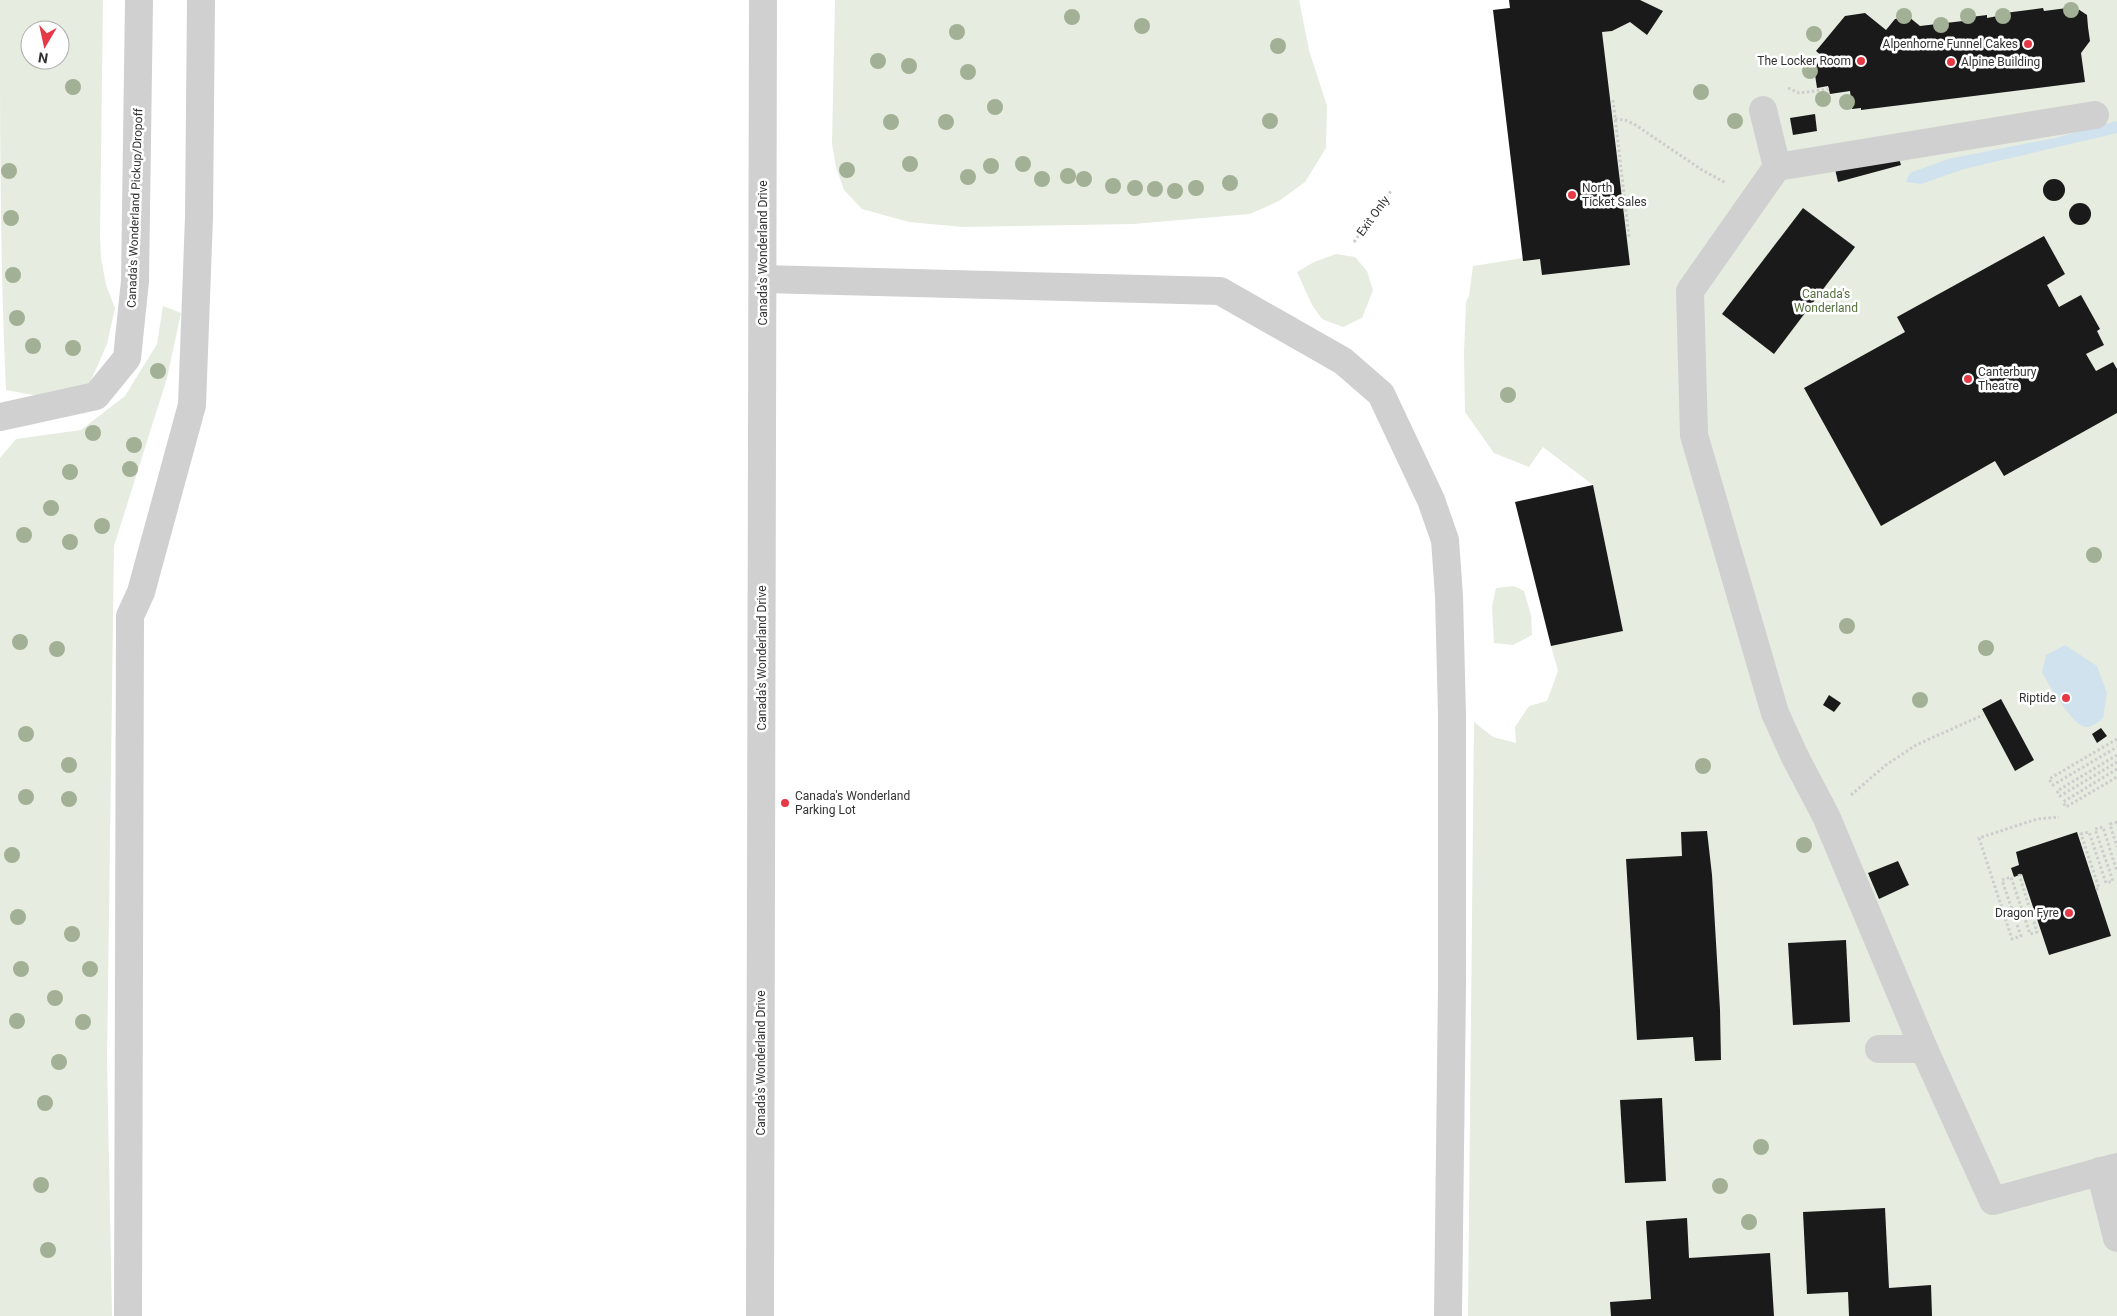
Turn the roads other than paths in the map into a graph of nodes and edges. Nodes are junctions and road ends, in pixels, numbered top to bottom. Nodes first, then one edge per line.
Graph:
1 (139, 0) edge
2 (201, 0) edge
3 (764, 0) edge
4 (1763, 110) dead end
5 (2095, 115) dead end
6 (1777, 167) junction
7 (762, 279) junction
8 (0, 417) edge
9 (1879, 1049) dead end
10 (1924, 1049) junction
11 (2109, 1169) edge
12 (2117, 1238) edge
13 (128, 1316) edge
14 (760, 1316) edge
15 (1448, 1316) edge

1 - 8 lane, Canada's Wonderland Pickup/Dropoff
2 - 13 lane
3 - 7 lane, Canada's Wonderland Drive
4 - 6 lane
5 - 6 lane
6 - 10 lane, bridge
7 - 14 lane, Canada's Wonderland Drive
7 - 15 lane
9 - 10 lane
10 - 11 lane
11 - 12 lane

